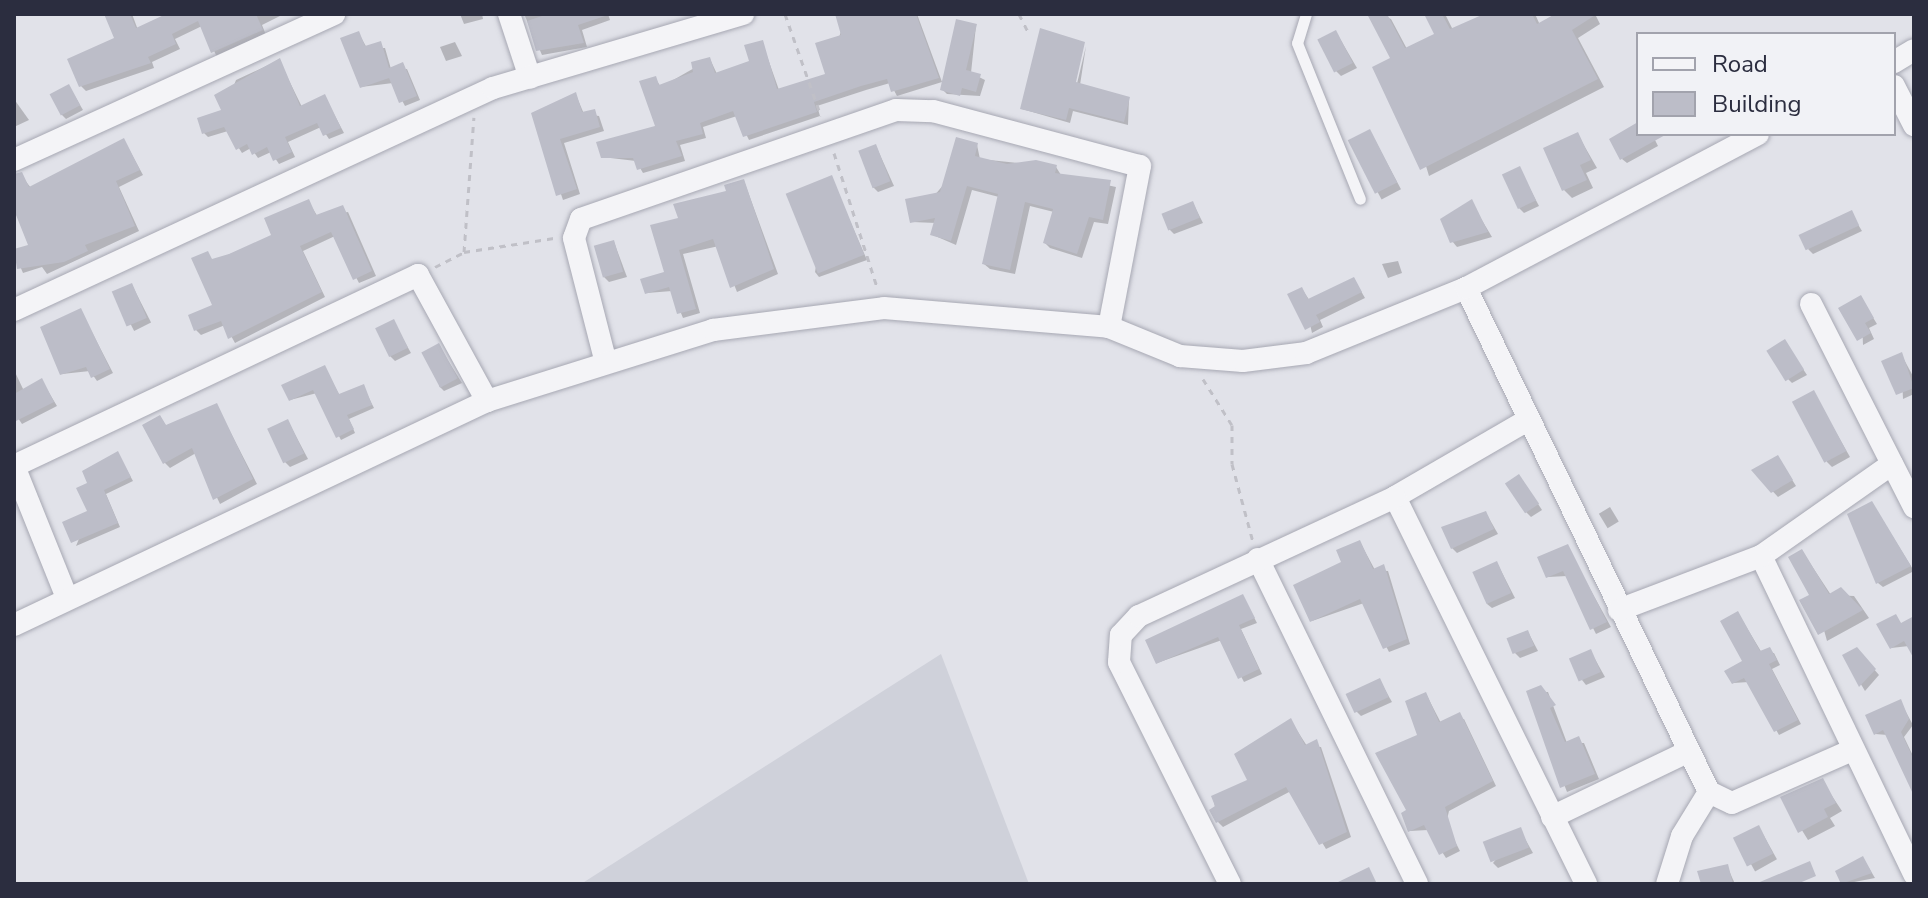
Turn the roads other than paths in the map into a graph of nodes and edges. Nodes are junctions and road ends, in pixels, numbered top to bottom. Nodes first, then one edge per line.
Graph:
1 (334, 14) edge
2 (509, 14) edge
3 (743, 14) edge
4 (1306, 14) edge
5 (1914, 50) edge
6 (1896, 61) edge
7 (530, 78) junction
8 (1896, 90) edge
9 (1914, 125) edge
10 (1754, 136) edge
11 (14, 160) edge
12 (1360, 199) dead end
13 (1466, 288) junction
14 (1811, 304) dead end
15 (14, 310) edge
16 (1109, 327) junction
17 (606, 363) junction
18 (487, 401) junction
19 (1526, 421) junction
20 (1892, 464) junction
21 (14, 466) edge
22 (1395, 497) junction
23 (1914, 507) edge
24 (1761, 556) junction
25 (1258, 559) junction
26 (67, 598) junction
27 (1619, 610) junction
28 (14, 625) edge
29 (1689, 751) junction
30 (1850, 751) junction
31 (1709, 792) junction
32 (1552, 817) junction
33 (1914, 874) edge
34 (1230, 884) edge
35 (1417, 884) edge
36 (1586, 884) edge
37 (1667, 884) edge

1 - 11 street
2 - 7 street
3 - 7 street
4 - 12 lane
5 - 6 street
7 - 15 street
8 - 9 street
10 - 13 street
13 - 16 street
13 - 19 street
14 - 20 street
16 - 17 street
16 - 17 street
17 - 18 street
18 - 21 street
18 - 26 street
19 - 22 street
19 - 27 street
20 - 23 street
20 - 24 street
21 - 26 street
22 - 25 street
22 - 32 street
24 - 27 street
24 - 30 street
25 - 34 street
25 - 35 street
26 - 28 street
27 - 29 street
29 - 31 street
29 - 32 street
30 - 31 street
30 - 33 street
31 - 37 street
32 - 36 street

